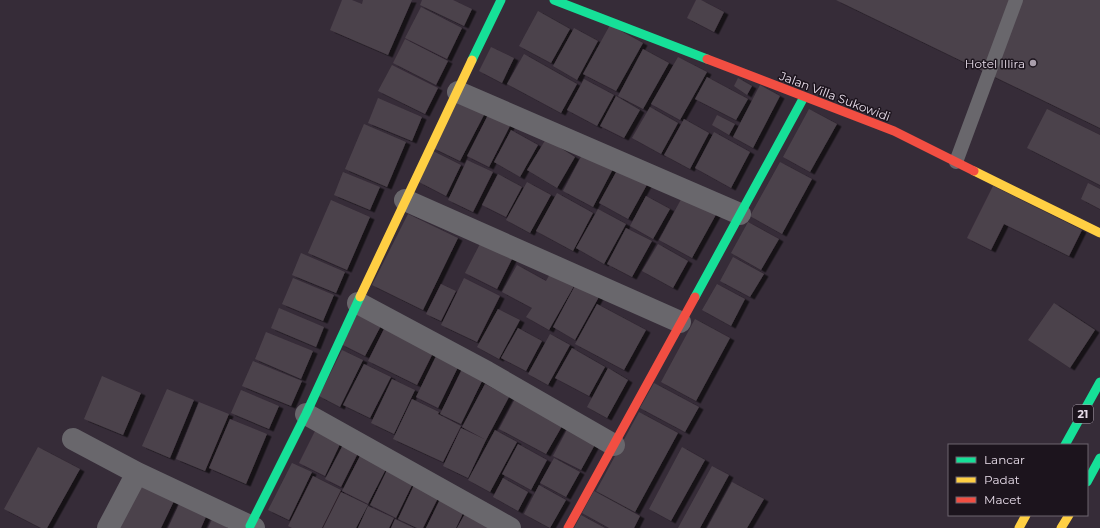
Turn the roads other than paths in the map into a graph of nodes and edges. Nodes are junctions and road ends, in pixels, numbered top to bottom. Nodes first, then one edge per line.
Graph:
1 (501, 0) edge
2 (554, 0) edge
3 (1016, 0) edge
4 (458, 92) junction
5 (804, 97) junction
6 (956, 162) junction
7 (405, 200) junction
8 (740, 214) junction
9 (1100, 233) edge
10 (358, 303) junction
11 (680, 322) junction
12 (1100, 382) edge
13 (306, 414) junction
14 (73, 439) dead end
15 (1066, 444) edge
16 (614, 445) junction
17 (1100, 458) edge
18 (137, 473) junction
19 (1088, 480) edge
20 (1025, 516) edge
21 (1068, 516) edge
22 (252, 527) edge
23 (108, 528) edge
24 (510, 528) edge
25 (568, 528) edge
26 (1019, 528) edge
27 (1061, 528) edge

1 - 4 main road
2 - 5 main road, Jalan Villa Sukowidi
3 - 6 lane
4 - 7 main road
4 - 8 street
5 - 6 main road, Jalan Villa Sukowidi
5 - 8 main road
6 - 9 main road, Jalan Villa Sukowidi
7 - 10 main road
7 - 11 street
8 - 11 main road
10 - 13 main road
10 - 16 street
11 - 16 main road
12 - 15 main road, 21
13 - 22 main road
13 - 24 street
14 - 18 street
16 - 25 main road
17 - 19 main road
18 - 22 street
18 - 23 street
20 - 26 main road
21 - 27 main road

